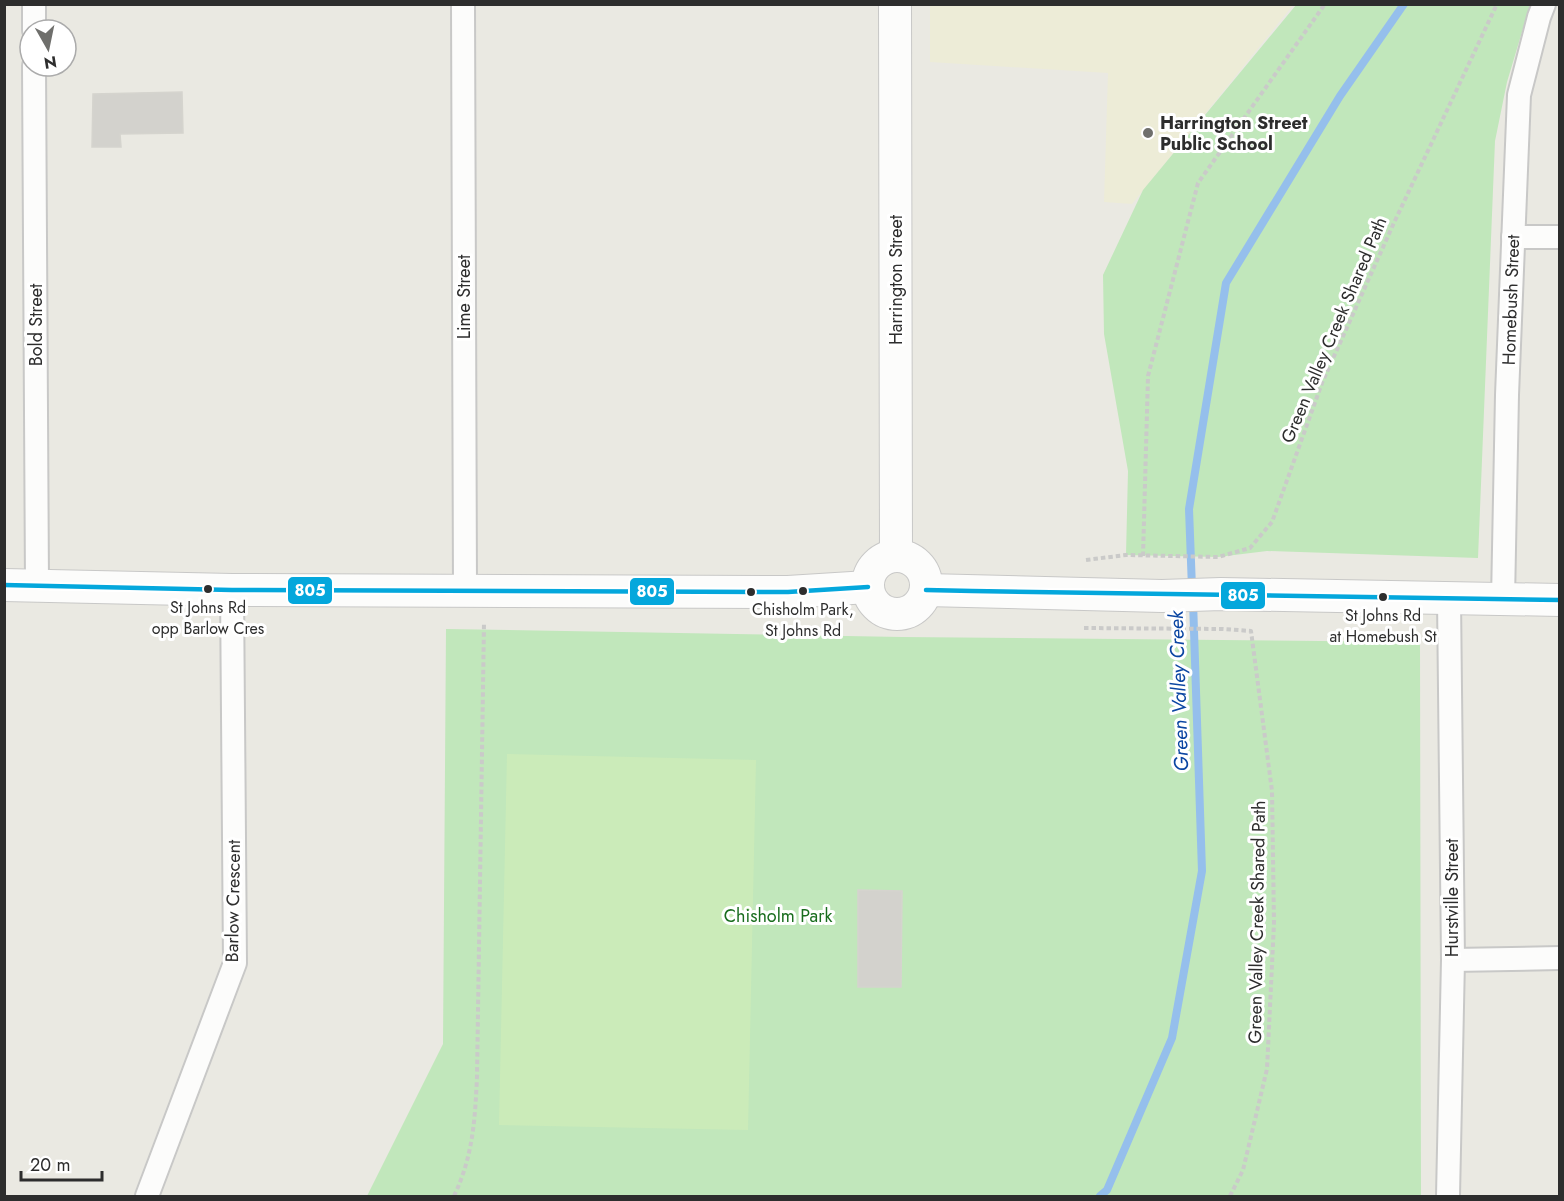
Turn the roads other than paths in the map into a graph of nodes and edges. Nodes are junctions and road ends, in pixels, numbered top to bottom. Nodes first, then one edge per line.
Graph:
1 (463, 4) edge
2 (895, 4) edge
3 (1544, 4) edge
4 (34, 78) edge
5 (1513, 237) junction
6 (1560, 237) edge
7 (896, 556) junction
8 (4, 585) edge
9 (37, 585) junction
10 (868, 586) junction
11 (465, 589) junction
12 (232, 590) junction
13 (926, 590) junction
14 (1449, 599) junction
15 (1503, 600) junction
16 (1560, 600) edge
17 (1560, 958) edge
18 (1453, 960) junction
19 (147, 1197) edge
20 (1448, 1197) edge

1 - 11 street, Lime Street
2 - 7 main road, Harrington Street
3 - 5 street, Homebush Street
4 - 9 street, Bold Street
5 - 6 street
5 - 15 street, Homebush Street
7 - 10 main road
7 - 13 main road
8 - 9 main road
9 - 12 main road
10 - 11 main road
10 - 13 main road
11 - 12 main road
12 - 19 street, Barlow Crescent
13 - 14 main road
14 - 15 main road
14 - 18 street, Hurstville Street
15 - 16 main road
17 - 18 street
18 - 20 street, Hurstville Street

